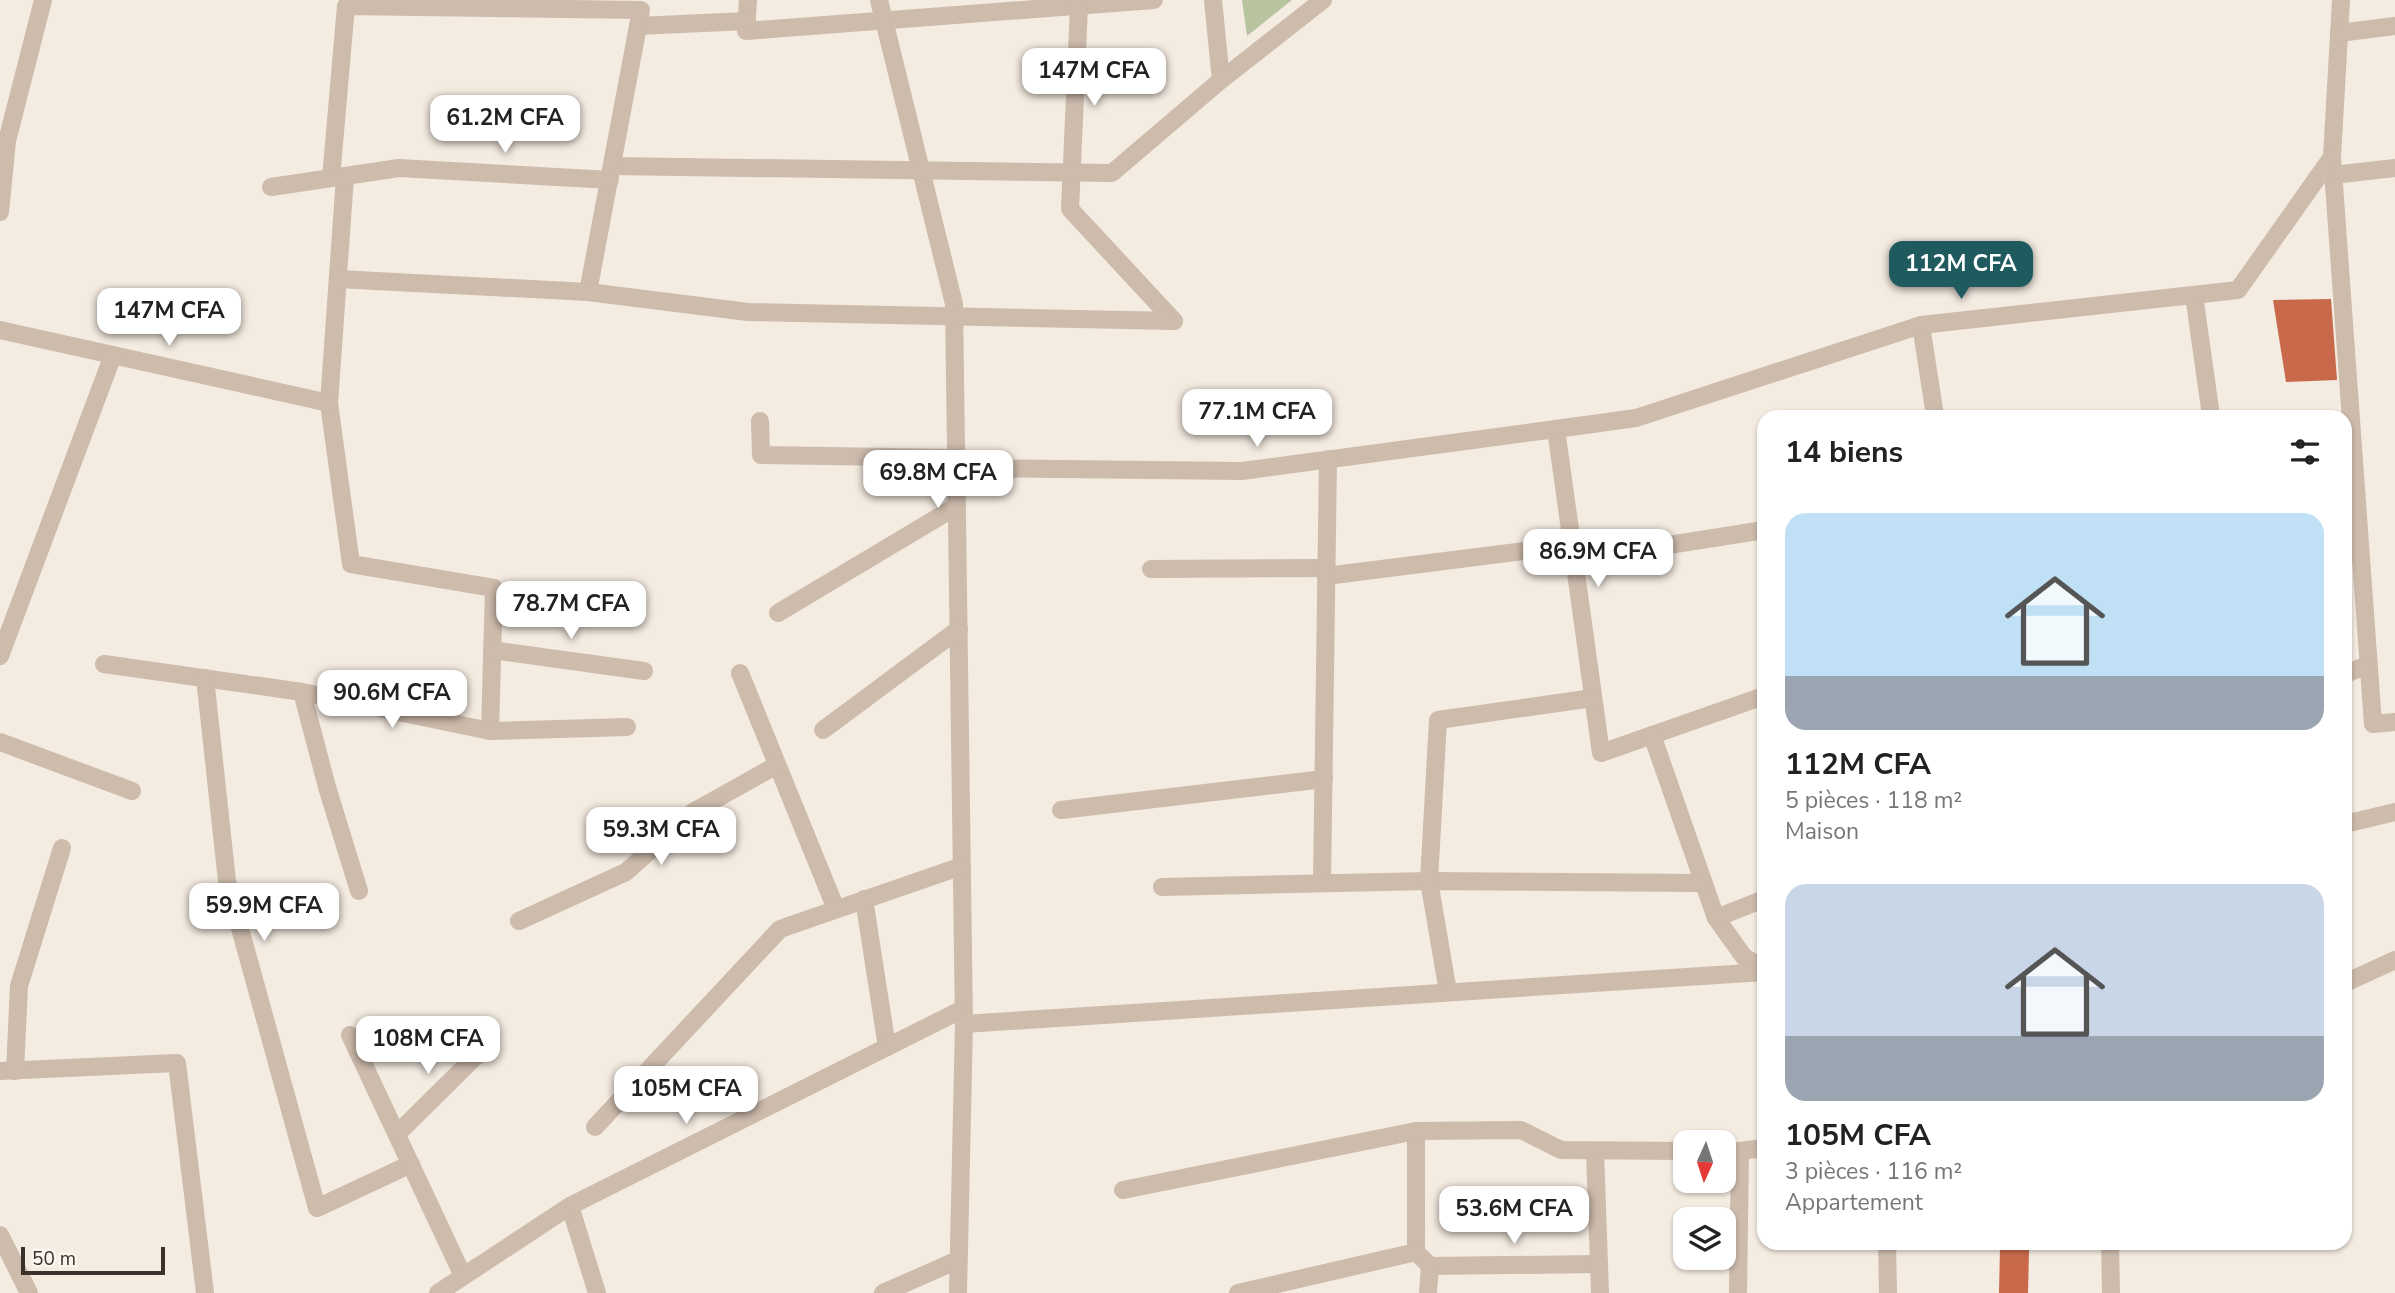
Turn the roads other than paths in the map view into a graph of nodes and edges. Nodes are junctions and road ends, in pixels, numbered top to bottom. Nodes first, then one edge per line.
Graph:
1 (43, 0) edge
2 (748, 0) edge
3 (879, 0) edge
4 (1154, 0) edge
5 (1213, 0) edge
6 (1323, 0) edge
7 (2341, 0) edge
8 (435, 4) edge
9 (1079, 6) junction
10 (884, 20) junction
11 (747, 22) junction
12 (638, 26) junction
13 (2395, 26) edge
14 (2339, 33) junction
15 (1221, 80) junction
16 (4, 141) edge
17 (2333, 166) junction
18 (2395, 168) edge
19 (921, 170) junction
20 (1072, 172) junction
21 (611, 173) junction
22 (338, 177) junction
23 (271, 187) dead end
24 (0, 212) edge
25 (338, 279) junction
26 (588, 292) junction
27 (2194, 295) junction
28 (955, 317) junction
29 (1922, 325) junction
30 (0, 330) edge
31 (113, 355) junction
32 (329, 403) junction
33 (1934, 410) edge
34 (2210, 410) edge
35 (2346, 410) edge
36 (760, 421) dead end
37 (1556, 429) junction
38 (1328, 459) junction
39 (957, 463) junction
40 (957, 506) junction
41 (2352, 506) edge
42 (1757, 531) edge
43 (1573, 553) junction
44 (1151, 569) dead end
45 (1326, 572) junction
46 (778, 613) dead end
47 (959, 629) junction
48 (492, 650) junction
49 (0, 656) edge
50 (104, 664) dead end
51 (2368, 664) junction
52 (644, 671) dead end
53 (2352, 671) edge
54 (740, 673) dead end
55 (205, 678) junction
56 (302, 692) junction
57 (1593, 698) junction
58 (1757, 698) edge
59 (2395, 722) edge
60 (627, 727) dead end
61 (823, 730) dead end
62 (490, 731) junction
63 (1651, 736) junction
64 (0, 742) edge
65 (777, 765) junction
66 (1324, 779) junction
67 (132, 791) dead end
68 (1061, 810) dead end
69 (2395, 812) edge
70 (2352, 822) edge
71 (62, 848) dead end
72 (962, 866) junction
73 (1429, 881) junction
74 (1322, 883) junction
75 (1703, 883) junction
76 (1162, 887) dead end
77 (359, 891) dead end
78 (864, 899) junction
79 (1757, 902) edge
80 (836, 909) junction
81 (1716, 918) junction
82 (519, 922) dead end
83 (2395, 960) edge
84 (1757, 966) edge
85 (1757, 971) edge
86 (2352, 980) edge
87 (1448, 992) junction
88 (964, 1016) junction
89 (351, 1035) dead end
90 (486, 1046) dead end
91 (887, 1047) junction
92 (8, 1071) edge
93 (595, 1127) dead end
94 (1416, 1131) junction
95 (397, 1134) junction
96 (1757, 1148) edge
97 (1595, 1150) junction
98 (1736, 1150) edge
99 (1673, 1151) edge
100 (411, 1164) junction
101 (1124, 1190) dead end
102 (1734, 1194) edge
103 (570, 1206) junction
104 (0, 1235) edge
105 (1887, 1250) edge
106 (2110, 1250) edge
107 (1416, 1251) junction
108 (958, 1260) junction
109 (1599, 1264) junction
110 (1430, 1266) junction
111 (463, 1276) junction
112 (1248, 1292) edge
113 (29, 1293) edge
114 (205, 1293) edge
115 (438, 1293) edge
116 (597, 1293) edge
117 (883, 1293) edge
118 (958, 1293) edge
119 (1428, 1293) edge
120 (1600, 1293) edge
121 (1738, 1293) edge
122 (1888, 1293) edge
123 (2111, 1293) edge

1 - 16 street
2 - 11 street
3 - 10 street
4 - 9 street
5 - 15 street
6 - 15 street
7 - 14 street
8 - 12 street
8 - 22 street
9 - 10 street
9 - 20 street
10 - 11 street
10 - 19 street
11 - 12 street
12 - 21 street
13 - 14 street
14 - 17 street
15 - 20 street
16 - 24 street
17 - 18 street
17 - 27 street
17 - 35 street
19 - 20 street
19 - 21 street
19 - 28 street
20 - 28 street
21 - 22 street
21 - 26 street
22 - 23 street
22 - 25 street
25 - 26 street
25 - 32 street
26 - 28 street
27 - 29 street
27 - 34 street
28 - 39 street
29 - 33 street
29 - 37 street
30 - 31 street
31 - 32 street
31 - 49 street
32 - 48 street
36 - 39 street
37 - 38 street
37 - 43 street
38 - 39 street
38 - 45 street
39 - 40 street
40 - 46 street
40 - 47 street
41 - 51 street
42 - 43 street
43 - 45 street
43 - 57 street
44 - 45 street
45 - 66 street
47 - 61 street
47 - 72 street
48 - 52 street
48 - 62 street
50 - 55 street
51 - 53 street
51 - 59 street
54 - 65 street
55 - 56 street
55 - 100 street
56 - 62 street
56 - 77 street
57 - 63 street
57 - 73 street
58 - 63 street
60 - 62 street
63 - 75 street
64 - 67 street
65 - 80 street
65 - 82 street
66 - 68 street
66 - 74 street
69 - 70 street
71 - 92 street
72 - 78 street
72 - 88 street
73 - 74 street
73 - 75 street
73 - 87 street
74 - 76 street
75 - 81 street
78 - 80 street
78 - 91 street
79 - 81 street
80 - 93 street
81 - 84 street
83 - 86 street
85 - 87 street
87 - 88 street
88 - 91 street
88 - 108 street
89 - 95 street
90 - 95 street
91 - 103 street
92 - 114 street
94 - 97 street
94 - 101 street
94 - 107 street
95 - 100 street
96 - 98 street
97 - 99 street
97 - 109 street
100 - 111 street
102 - 121 street
103 - 111 street
103 - 116 street
104 - 113 street
105 - 122 street
106 - 123 street
107 - 110 street
107 - 112 street
108 - 117 street
108 - 118 street
109 - 110 street
109 - 120 street
110 - 119 street
111 - 115 street

